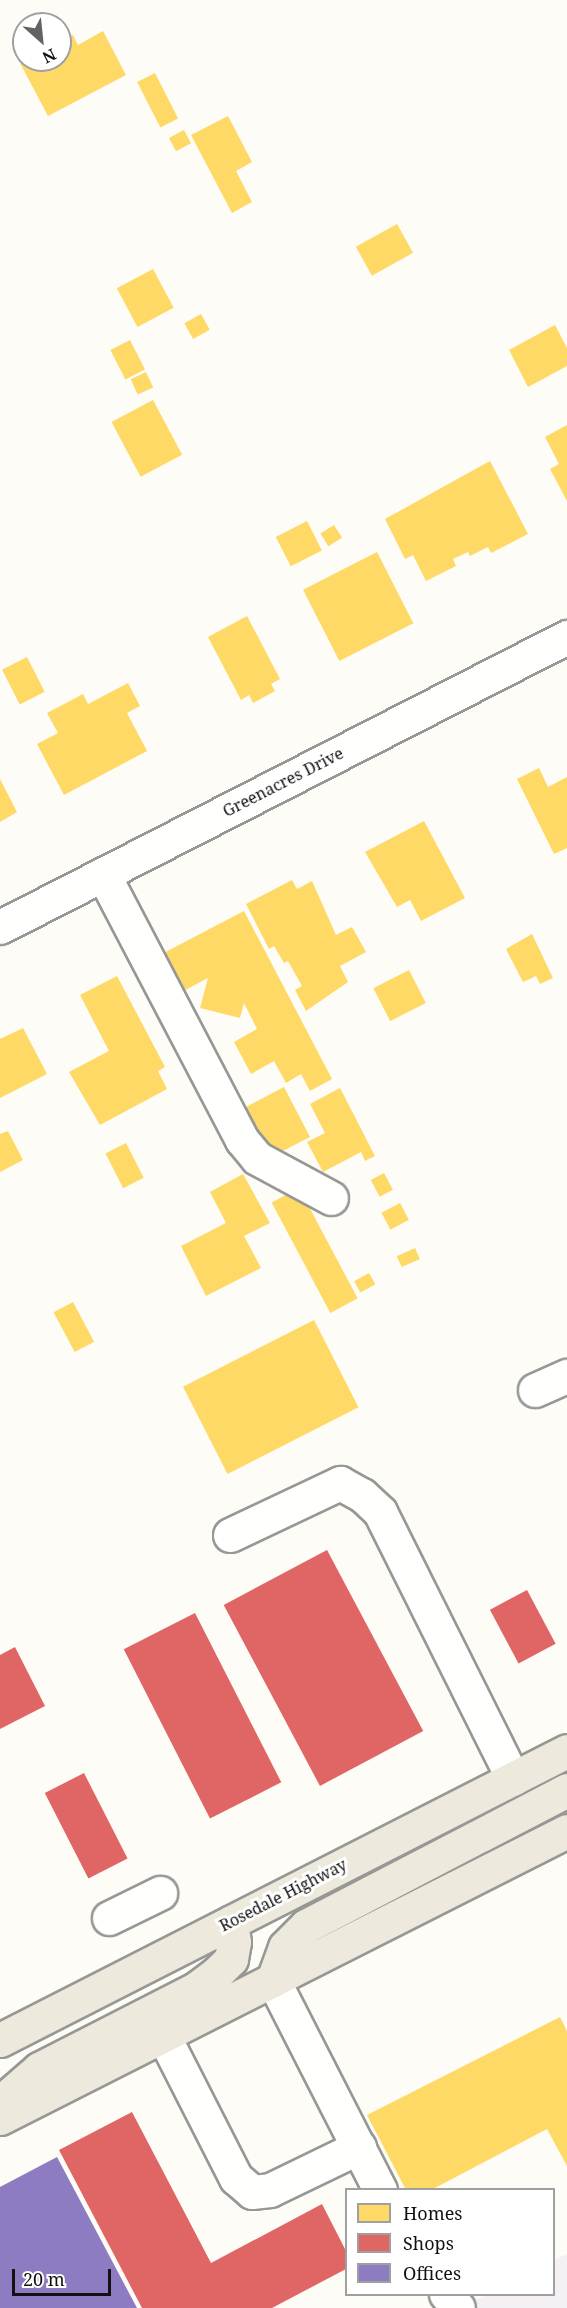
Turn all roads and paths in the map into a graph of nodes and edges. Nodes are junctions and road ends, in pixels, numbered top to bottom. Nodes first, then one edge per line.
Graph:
1 (567, 638) edge
2 (103, 874) junction
3 (0, 927) edge
4 (331, 1198) dead end
5 (567, 1376) edge
6 (535, 1390) dead end
7 (230, 1535) dead end
8 (567, 1751) edge
9 (513, 1779) junction
10 (567, 1790) edge
11 (567, 1831) edge
12 (160, 1893) dead end
13 (109, 1918) dead end
14 (231, 1922) junction
15 (273, 1980) junction
16 (163, 2035) junction
17 (0, 2040) edge
18 (0, 2103) edge
19 (0, 2118) edge
20 (359, 2147) junction
21 (379, 2188) edge
22 (447, 2296) edge
23 (458, 2308) edge

1 - 2 street, Greenacres Drive
2 - 3 street, Greenacres Drive
2 - 4 street
5 - 6 street
7 - 9 street
8 - 9 main road, Rosedale Highway
9 - 14 main road, Rosedale Highway
10 - 15 main road
11 - 15 main road
12 - 13 street
14 - 17 main road, Rosedale Highway
14 - 18 main road
15 - 16 main road
15 - 20 street
16 - 19 main road
16 - 20 street
20 - 21 street
22 - 23 street

